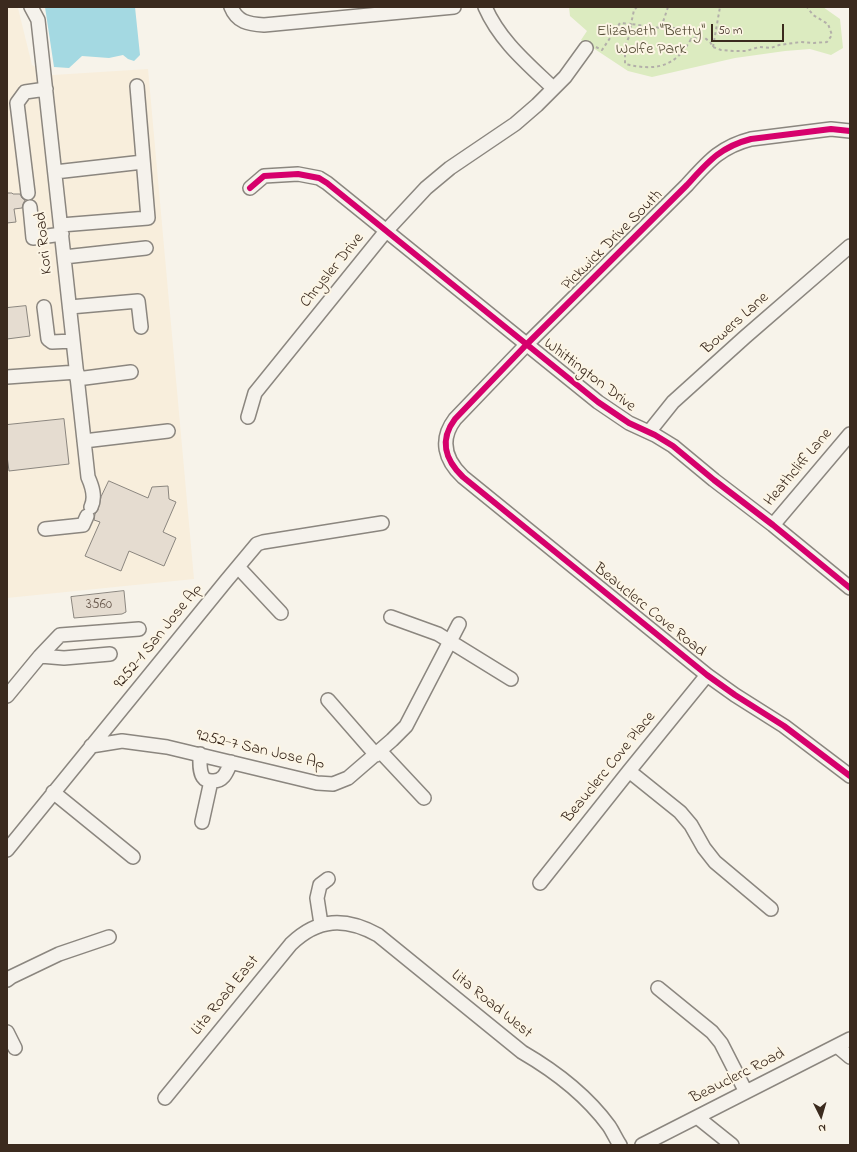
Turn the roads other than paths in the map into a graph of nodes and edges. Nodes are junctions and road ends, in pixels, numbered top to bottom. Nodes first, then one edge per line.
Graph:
1 (31, 7) edge
2 (231, 7) edge
3 (454, 7) edge
4 (485, 7) edge
5 (356, 12) edge
6 (591, 47) road end
7 (137, 86) dead end
8 (553, 88) junction
9 (46, 89) junction
10 (850, 131) edge
11 (143, 162) junction
12 (55, 172) junction
13 (250, 188) dead end
14 (28, 193) dead end
15 (30, 207) dead end
16 (61, 230) junction
17 (386, 231) junction
18 (850, 246) edge
19 (146, 248) dead end
20 (64, 257) junction
21 (70, 307) junction
22 (44, 308) dead end
23 (141, 327) dead end
24 (73, 341) junction
25 (527, 344) junction
26 (131, 372) dead end
27 (77, 376) junction
28 (7, 377) edge
29 (248, 418) dead end
30 (168, 431) dead end
31 (649, 432) junction
32 (850, 434) edge
33 (84, 441) junction
34 (447, 452) joint
35 (382, 522) dead end
36 (773, 525) junction
37 (45, 529) dead end
38 (238, 567) junction
39 (850, 588) edge
40 (281, 613) dead end
41 (391, 617) dead end
42 (459, 624) dead end
43 (139, 629) dead end
44 (450, 641) junction
45 (110, 654) dead end
46 (40, 656) junction
47 (707, 675) junction
48 (511, 679) dead end
49 (7, 696) edge
50 (328, 700) dead end
51 (92, 746) junction
52 (378, 753) junction
53 (200, 754) junction
54 (231, 762) junction
55 (629, 771) junction
56 (850, 776) edge
57 (211, 781) junction
58 (53, 792) junction
59 (424, 798) dead end
60 (202, 822) dead end
61 (7, 850) edge
62 (133, 857) dead end
63 (328, 879) dead end
64 (540, 883) dead end
65 (771, 909) dead end
66 (321, 924) junction
67 (109, 937) dead end
68 (7, 980) edge
69 (658, 988) dead end
70 (7, 1032) edge
71 (850, 1039) edge
72 (837, 1046) junction
73 (15, 1048) dead end
74 (850, 1057) edge
75 (746, 1092) junction
76 (165, 1098) dead end
77 (697, 1117) junction
78 (620, 1145) edge
79 (642, 1145) edge
80 (732, 1145) edge

1 - 9 street, Kori Road
2 - 5 street
3 - 5 street
4 - 8 street
6 - 8 street, Chrysler Drive
7 - 11 street
8 - 17 street, Chrysler Drive
9 - 12 street, Kori Road
9 - 14 street
10 - 25 street, Pickwick Drive South
11 - 12 street
11 - 16 street
12 - 16 street, Kori Road
13 - 17 street, Whittington Drive
15 - 16 street
16 - 20 street, Kori Road
17 - 25 street, Whittington Drive
17 - 29 street, Chrysler Drive
18 - 31 street, Bowers Lane
19 - 20 street
20 - 21 street, Kori Road
21 - 23 street
21 - 24 street, Kori Road
22 - 24 street
24 - 27 street, Kori Road
25 - 31 street, Whittington Drive
25 - 34 street, Pickwick Drive South
26 - 27 street
27 - 28 street
27 - 33 street, Kori Road
30 - 33 street
31 - 36 street, Whittington Drive
32 - 36 street, Heathcliff Lane
33 - 37 street, Kori Road
34 - 47 street, Beauclerc Cove Road
35 - 38 street, 9252-1 San Jose Ap
36 - 39 street, Whittington Drive
38 - 40 street
38 - 51 street, 9252-1 San Jose Ap
41 - 44 street
42 - 44 street, 9252-7 San Jose Ap
43 - 46 street
44 - 48 street
44 - 52 street, 9252-7 San Jose Ap
45 - 46 street
46 - 49 street
47 - 55 street, Beauclerc Cove Place
47 - 56 street, Beauclerc Cove Road
50 - 52 street
51 - 53 street, 9252-7 San Jose Ap
51 - 58 street, 9252-1 San Jose Ap
52 - 54 street, 9252-7 San Jose Ap
52 - 59 street
53 - 54 street, 9252-7 San Jose Ap
53 - 57 street
54 - 57 street
55 - 64 street, Beauclerc Cove Place
55 - 65 street
57 - 60 street
58 - 61 street, 9252-1 San Jose Ap
58 - 62 street
63 - 66 street
66 - 76 street, Lita Road East
66 - 78 street, Lita Road West
67 - 68 street
69 - 75 street
70 - 73 street
71 - 72 street, Beauclerc Road
72 - 74 street
72 - 75 street, Beauclerc Road
75 - 77 street, Beauclerc Road
77 - 79 street, Beauclerc Road
77 - 80 street

